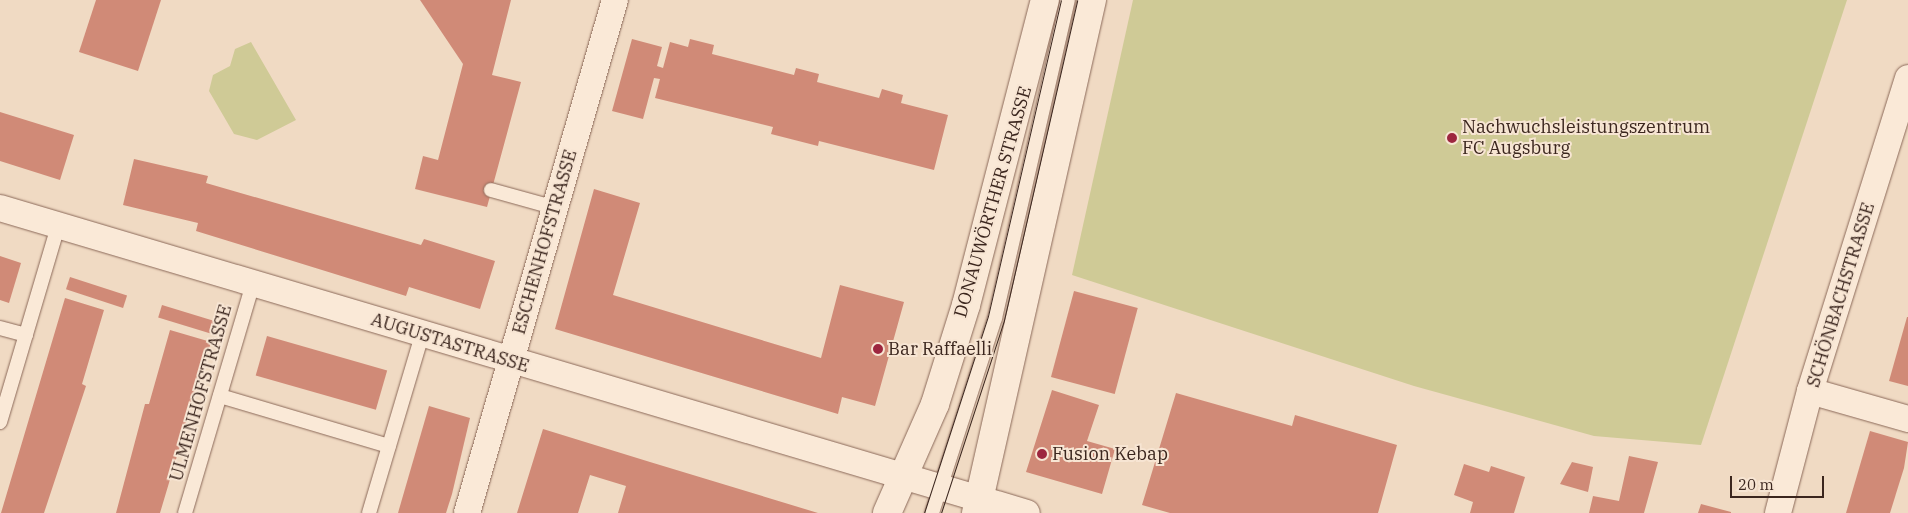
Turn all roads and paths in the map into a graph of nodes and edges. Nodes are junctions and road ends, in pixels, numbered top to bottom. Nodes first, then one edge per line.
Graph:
1 (615, 0) edge
2 (1045, 0) edge
3 (1068, 0) edge
4 (1092, 0) edge
5 (1908, 78) edge
6 (491, 190) dead end
7 (0, 208) edge
8 (556, 208) junction
9 (58, 226) junction
10 (253, 284) junction
11 (0, 328) edge
12 (422, 335) junction
13 (26, 336) junction
14 (511, 362) junction
15 (1810, 391) junction
16 (220, 396) junction
17 (1908, 419) edge
18 (0, 422) edge
19 (389, 446) junction
20 (901, 475) junction
21 (940, 487) junction
22 (978, 506) edge
23 (185, 513) edge
24 (369, 513) edge
25 (467, 513) edge
26 (887, 513) edge
27 (932, 513) edge
28 (1027, 513) edge
29 (1778, 513) edge

1 - 8 street, ESCHENHOFSTRASSE
2 - 20 main road, DONAUWÖRTHER STRASSE
3 - 21 lane
4 - 22 main road
5 - 15 street, SCHÖNBACHSTRASSE
6 - 8 lane
7 - 9 street, AUGUSTASTRASSE
8 - 14 street, ESCHENHOFSTRASSE
9 - 10 street, AUGUSTASTRASSE
9 - 13 lane
10 - 12 street, AUGUSTASTRASSE
10 - 16 lane, ULMENHOFSTRASSE
11 - 13 lane
12 - 14 street, AUGUSTASTRASSE
12 - 19 lane
13 - 18 lane
14 - 20 street, AUGUSTASTRASSE
14 - 25 street, ESCHENHOFSTRASSE
15 - 17 street
15 - 29 street, SCHÖNBACHSTRASSE
16 - 19 lane
16 - 23 lane, ULMENHOFSTRASSE
19 - 24 lane
20 - 21 street, AUGUSTASTRASSE
20 - 26 main road, DONAUWÖRTHER STRASSE
21 - 22 street, AUGUSTASTRASSE
21 - 27 lane
22 - 28 street, AUGUSTASTRASSE

